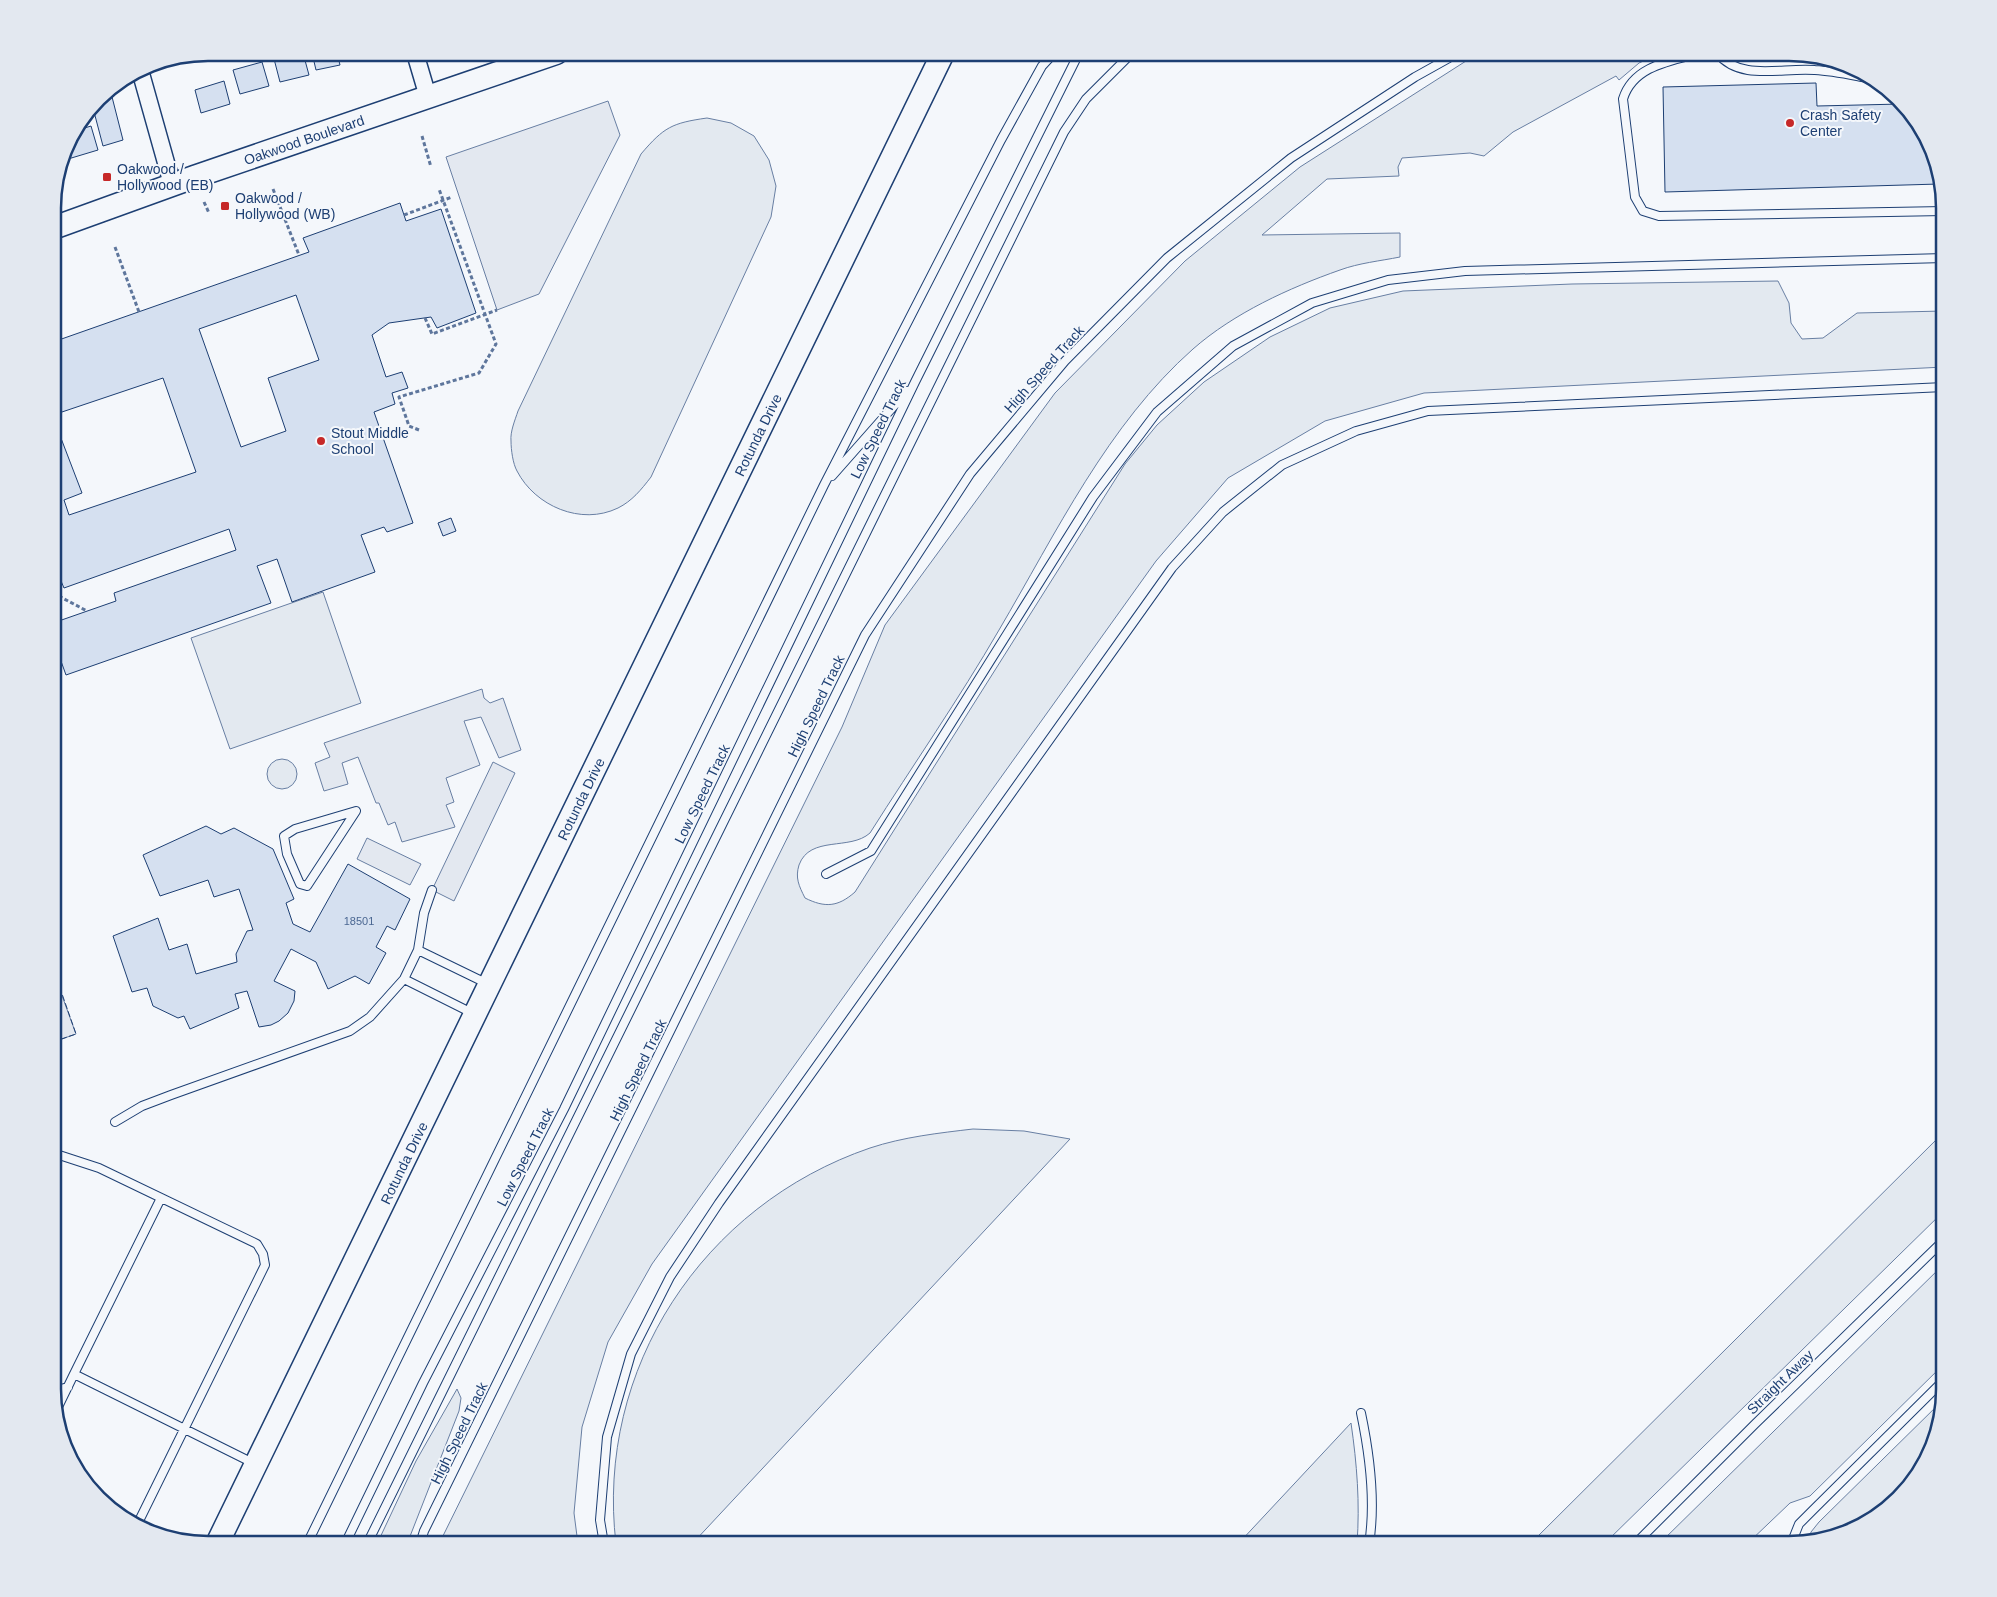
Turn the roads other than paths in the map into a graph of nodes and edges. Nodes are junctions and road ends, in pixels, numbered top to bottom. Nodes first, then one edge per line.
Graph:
1 (418, 61) edge
2 (530, 61) edge
3 (933, 61) edge
4 (939, 61) edge
5 (1046, 61) edge
6 (1075, 61) edge
7 (1123, 61) edge
8 (1443, 61) edge
9 (1669, 61) edge
10 (1726, 61) edge
11 (1852, 75) edge
12 (142, 77) edge
13 (932, 78) junction
14 (428, 97) junction
15 (172, 184) junction
16 (1936, 212) edge
17 (62, 225) edge
18 (1936, 258) edge
19 (915, 382) junction
20 (1936, 387) edge
21 (824, 485) junction
22 (356, 811) joint
23 (826, 874) dead end
24 (432, 890) dead end
25 (418, 950) junction
26 (404, 979) junction
27 (490, 985) junction
28 (475, 1014) junction
29 (115, 1122) dead end
30 (62, 1156) edge
31 (160, 1198) junction
32 (1936, 1248) edge
33 (74, 1374) junction
34 (68, 1387) junction
35 (1936, 1388) edge
36 (62, 1389) edge
37 (62, 1399) edge
38 (1360, 1413) dead end
39 (185, 1429) junction
40 (257, 1464) junction
41 (140, 1519) edge
42 (1795, 1535) edge
43 (222, 1536) edge
44 (311, 1536) edge
45 (349, 1536) edge
46 (370, 1536) edge
47 (422, 1536) edge
48 (603, 1536) edge
49 (1369, 1536) edge
50 (1643, 1536) edge

1 - 14 street
2 - 14 main road, Oakwood Boulevard
3 - 13 main road
4 - 13 main road, Rotunda Drive
5 - 21 lane
6 - 19 lane, Low Speed Track
7 - 46 lane
8 - 47 lane, High Speed Track
9 - 16 lane
10 - 11 lane
12 - 15 street
13 - 27 main road, Rotunda Drive
14 - 15 main road, Oakwood Boulevard
15 - 17 main road, Oakwood Boulevard
18 - 23 lane
19 - 21 lane
19 - 45 lane, Low Speed Track
20 - 48 lane
21 - 44 lane
22 - 22 lane
24 - 25 lane
25 - 26 lane
25 - 27 lane
26 - 28 lane
26 - 29 lane
27 - 28 main road, Rotunda Drive
28 - 40 main road, Rotunda Drive
30 - 31 lane
31 - 33 lane
31 - 39 lane
32 - 50 lane, Straight Away
33 - 34 lane
33 - 39 lane
34 - 36 lane
34 - 37 lane
35 - 42 lane
38 - 49 lane
39 - 40 lane
39 - 41 lane
40 - 43 main road, Rotunda Drive

